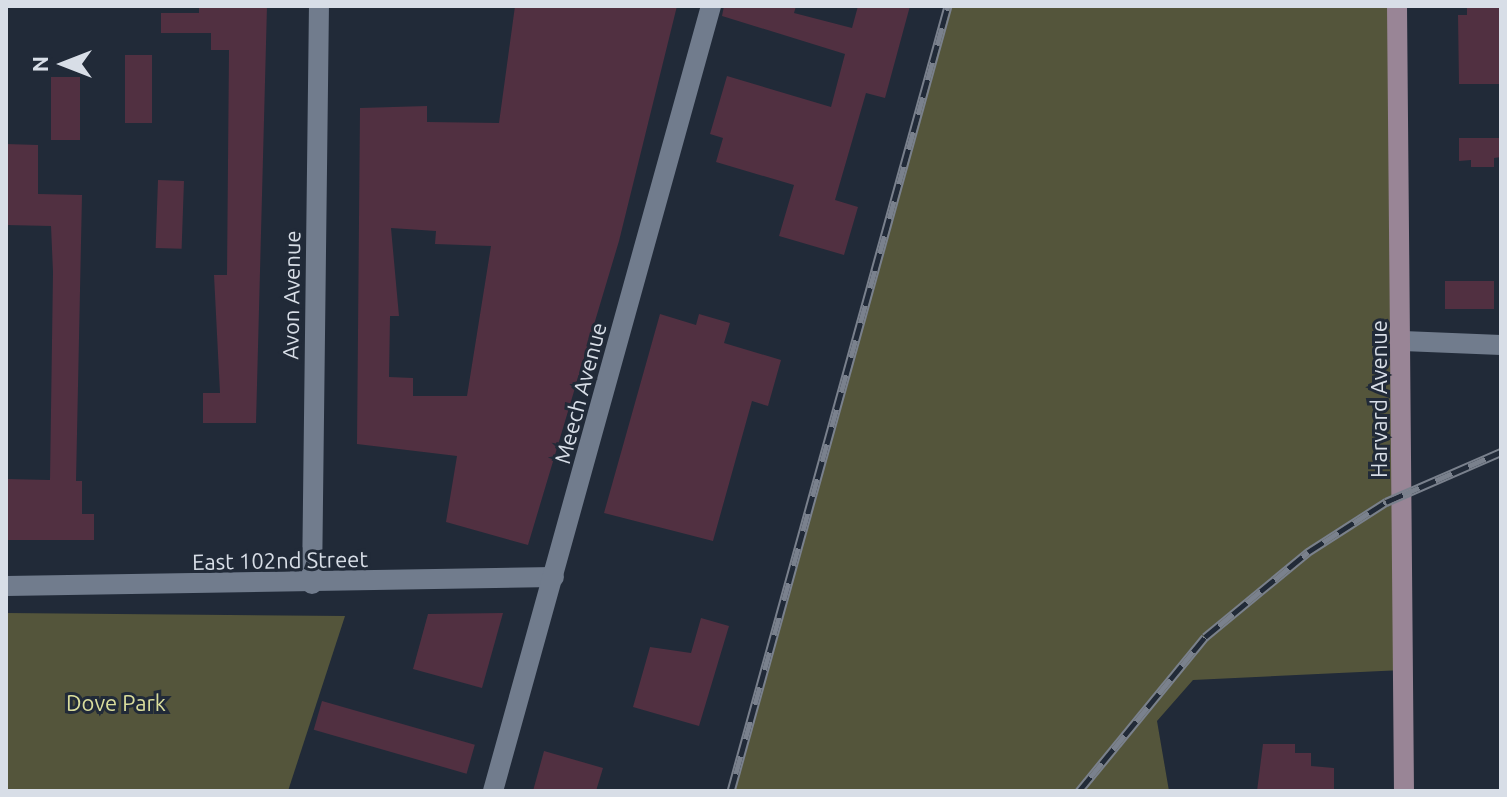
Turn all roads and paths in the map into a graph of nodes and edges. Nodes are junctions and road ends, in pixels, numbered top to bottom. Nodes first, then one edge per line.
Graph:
1 (319, 6) edge
2 (711, 6) edge
3 (1397, 6) edge
4 (1403, 341) junction
5 (1501, 345) edge
6 (554, 577) junction
7 (312, 584) junction
8 (6, 586) edge
9 (493, 791) edge
10 (1404, 791) edge

1 - 7 street, Avon Avenue
2 - 6 street, Meech Avenue
3 - 4 main road, Harvard Avenue
4 - 5 street
4 - 10 main road, Harvard Avenue
6 - 7 street, East 102nd Street
6 - 9 street, Meech Avenue
7 - 8 street, East 102nd Street

